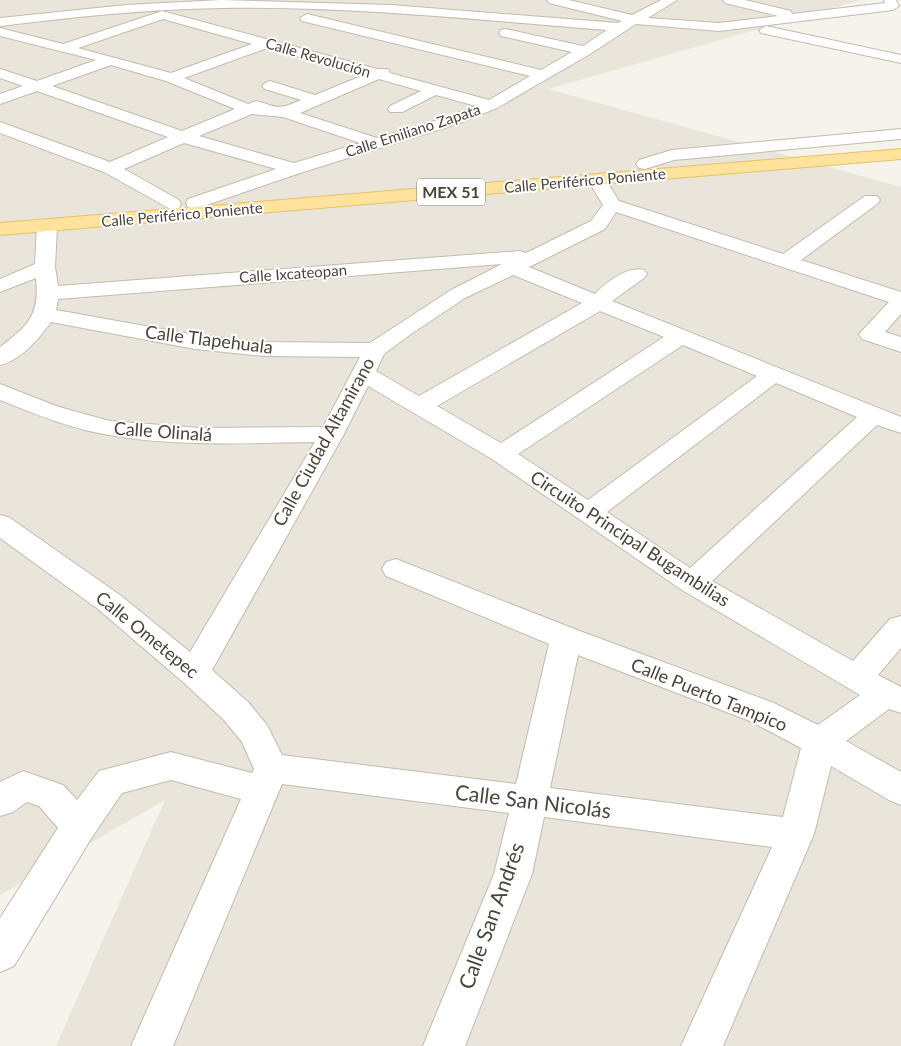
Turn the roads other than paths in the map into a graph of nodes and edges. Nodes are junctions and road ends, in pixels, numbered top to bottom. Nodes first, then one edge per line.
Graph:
1 (341, 0) edge
2 (438, 0) edge
3 (553, 0) edge
4 (729, 0) edge
5 (828, 0) edge
6 (383, 2) edge
7 (147, 3) edge
8 (667, 3) edge
9 (892, 3) edge
10 (253, 4) junction
11 (14, 5) dead end
12 (363, 9) junction
13 (868, 9) junction
14 (480, 10) junction
15 (700, 13) dead end
16 (535, 15) dead end
17 (163, 16) junction
18 (35, 17) junction
19 (498, 18) junction
20 (805, 18) junction
21 (635, 20) junction
22 (0, 22) edge
23 (325, 22) junction
24 (744, 25) junction
25 (620, 27) junction
26 (0, 31) edge
27 (457, 38) dead end
28 (268, 43) junction
29 (66, 47) junction
30 (433, 49) junction
31 (585, 51) junction
32 (111, 60) junction
33 (901, 60) edge
34 (0, 73) edge
35 (377, 74) junction
36 (543, 75) junction
37 (171, 78) junction
38 (35, 86) junction
39 (270, 86) dead end
40 (434, 90) junction
41 (292, 93) junction
42 (0, 99) edge
43 (316, 100) junction
44 (491, 105) junction
45 (246, 108) junction
46 (396, 109) dead end
47 (285, 113) junction
48 (0, 127) edge
49 (901, 134) edge
50 (184, 137) junction
51 (378, 144) junction
52 (901, 144) edge
53 (901, 154) edge
54 (645, 164) junction
55 (110, 168) junction
56 (294, 169) junction
57 (597, 180) junction
58 (871, 200) dead end
59 (195, 203) junction
60 (172, 204) junction
61 (612, 205) junction
62 (0, 217) edge
63 (47, 226) junction
64 (0, 229) edge
65 (539, 255) junction
66 (785, 262) junction
67 (45, 267) junction
68 (511, 267) junction
69 (637, 274) dead end
70 (0, 286) edge
71 (901, 301) edge
72 (598, 303) junction
73 (46, 304) junction
74 (680, 336) junction
75 (901, 345) edge
76 (0, 358) edge
77 (369, 362) junction
78 (774, 374) junction
79 (0, 391) edge
80 (421, 405) junction
81 (874, 415) junction
82 (901, 426) edge
83 (332, 434) junction
84 (501, 454) junction
85 (588, 513) junction
86 (0, 524) edge
87 (396, 569) dead end
88 (692, 583) junction
89 (901, 627) edge
90 (566, 638) junction
91 (194, 673) junction
92 (881, 690) edge
93 (820, 742) junction
94 (267, 779) junction
95 (901, 790) edge
96 (12, 793) edge
97 (530, 801) junction
98 (79, 826) junction
99 (796, 834) junction
100 (0, 953) edge
101 (152, 1046) edge
102 (444, 1046) edge
103 (702, 1046) edge

1 - 6 street
2 - 14 street
3 - 21 street
4 - 20 street
5 - 13 street
6 - 12 street
6 - 14 street
7 - 10 street
7 - 17 street, Calle Revolución
7 - 18 street
8 - 21 street, Calle Emiliano Zapata
9 - 13 street
10 - 12 street
10 - 23 street
11 - 18 street
12 - 19 street
12 - 23 street
13 - 20 street
14 - 16 street
15 - 24 street
17 - 28 street, Calle Revolución
17 - 29 street
18 - 22 street
18 - 26 street
19 - 25 street
19 - 31 street
20 - 24 street
21 - 24 street
21 - 25 street, Calle Emiliano Zapata
23 - 28 street
23 - 30 street
24 - 33 street
25 - 31 street, Calle Emiliano Zapata
26 - 29 street
27 - 30 street
28 - 35 street, Calle Revolución
28 - 37 street
29 - 32 street
30 - 35 street
30 - 36 street
31 - 36 street, Calle Emiliano Zapata
32 - 37 street
32 - 38 street
34 - 38 street
35 - 40 street, Calle Revolución
35 - 43 street
36 - 44 street, Calle Emiliano Zapata
37 - 45 street
38 - 42 street
38 - 50 street
39 - 41 street
40 - 44 street, Calle Revolución
40 - 46 street
41 - 43 street
41 - 45 street
43 - 47 street
44 - 51 street, Calle Emiliano Zapata
45 - 47 street
45 - 50 street
47 - 51 street
48 - 55 street
49 - 54 street
50 - 55 street
50 - 56 street
51 - 56 street, Calle Emiliano Zapata
52 - 54 main road, Calle Periférico Poniente / MEX 51
53 - 57 main road, Calle Periférico Poniente / MEX 51
54 - 59 main road, Calle Periférico Poniente / MEX 51
55 - 60 street
56 - 59 street, Calle Emiliano Zapata
57 - 61 street
57 - 63 main road, Calle Periférico Poniente / MEX 51
58 - 66 street
59 - 60 main road, Calle Periférico Poniente / MEX 51
60 - 62 main road, Calle Periférico Poniente / MEX 51
61 - 65 street, Calle Ciudad Altamirano
61 - 66 street
63 - 64 main road, Calle Periférico Poniente / MEX 51
63 - 67 street
65 - 68 street, Calle Ciudad Altamirano
65 - 73 street, Calle Ixcateopan
66 - 71 street
67 - 70 street
67 - 73 street
68 - 72 street
68 - 77 street, Calle Ciudad Altamirano
69 - 72 street
71 - 75 street
72 - 74 street
72 - 80 street
73 - 76 street
73 - 77 street, Calle Tlapehuala
74 - 78 street
74 - 84 street
77 - 80 street, Circuito Principal Bugambilias
77 - 83 street, Calle Ciudad Altamirano
78 - 81 street
78 - 85 street
79 - 83 street, Calle Olinalá
80 - 84 street, Circuito Principal Bugambilias
81 - 82 street
81 - 88 street
83 - 91 street, Calle Ciudad Altamirano
84 - 85 street, Circuito Principal Bugambilias
85 - 88 street, Circuito Principal Bugambilias
86 - 91 street, Calle Ometepec
87 - 90 street, Calle Puerto Tampico
88 - 92 street, Circuito Principal Bugambilias
89 - 92 street
90 - 93 street, Calle Puerto Tampico
90 - 97 street, Calle San Andrés
91 - 94 street, Calle Ometepec
92 - 93 street
93 - 95 street, Calle Puerto Tampico
93 - 99 street
94 - 97 street, Calle San Nicolás
94 - 98 street, Calle San Nicolás
94 - 101 street
96 - 98 street
97 - 99 street, Calle San Nicolás
97 - 102 street, Calle San Andrés
98 - 100 street, Calle San Nicolás
99 - 103 street

